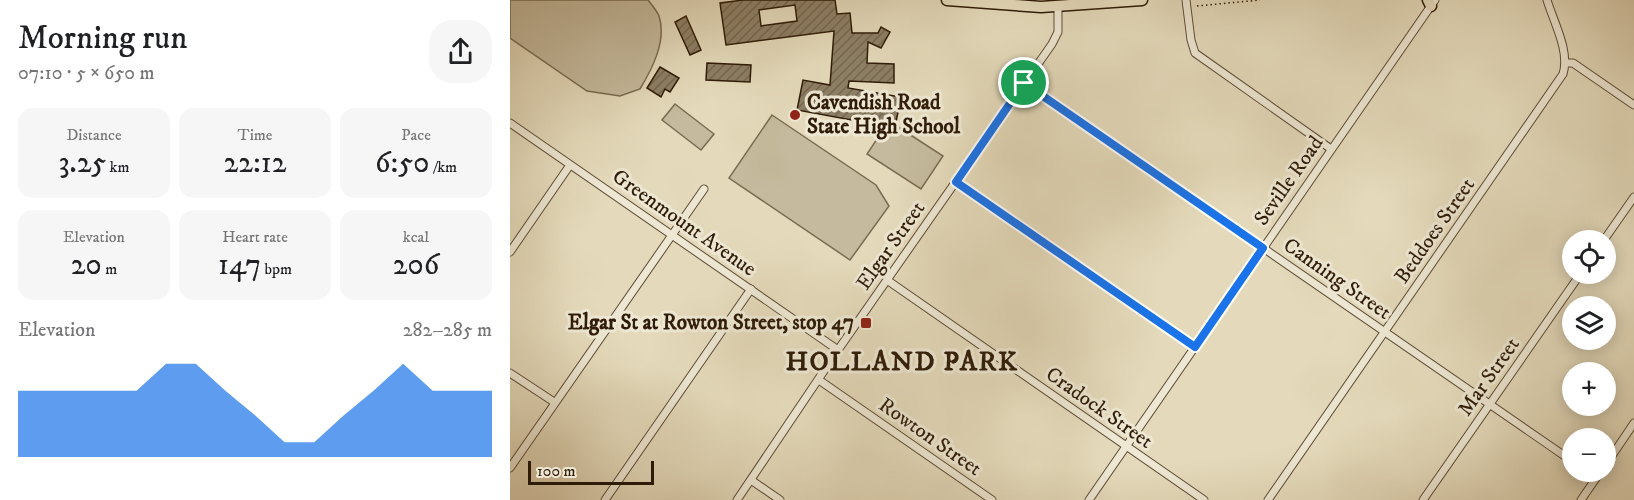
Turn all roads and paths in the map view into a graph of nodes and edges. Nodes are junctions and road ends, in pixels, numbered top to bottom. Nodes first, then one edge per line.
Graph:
1 (946, 0) edge
2 (1142, 0) edge
3 (1186, 0) edge
4 (1260, 0) edge
5 (1547, 0) edge
6 (1432, 2) edge
7 (1197, 6) dead end
8 (1058, 7) junction
9 (1566, 63) junction
10 (1024, 83) junction
11 (1634, 105) edge
12 (510, 123) edge
13 (1331, 149) junction
14 (570, 165) junction
15 (956, 182) junction
16 (704, 189) dead end
17 (1634, 197) edge
18 (1611, 230) edge
19 (672, 235) junction
20 (1263, 248) junction
21 (510, 252) edge
22 (887, 280) junction
23 (1573, 284) edge
24 (751, 289) junction
25 (1384, 332) junction
26 (1195, 347) junction
27 (838, 350) junction
28 (510, 373) edge
29 (819, 380) junction
30 (554, 402) junction
31 (1490, 405) junction
32 (1634, 423) edge
33 (1125, 446) junction
34 (1616, 450) edge
35 (1562, 454) edge
36 (510, 468) edge
37 (751, 480) junction
38 (1593, 482) edge
39 (605, 500) edge
40 (737, 500) edge
41 (780, 500) edge
42 (992, 500) edge
43 (1089, 500) edge
44 (1204, 500) edge
45 (1268, 500) edge
46 (1423, 500) edge
47 (1581, 500) edge

1 - 8 main road
2 - 8 main road
3 - 13 street
4 - 7 path
5 - 9 street
6 - 13 street, Seville Road
8 - 10 street, Elgar Street
9 - 11 street
9 - 25 street, Beddoes Street
10 - 15 street, Elgar Street
10 - 20 street, Canning Street
12 - 14 street, Greenmount Avenue
13 - 20 street, Seville Road
14 - 19 street, Greenmount Avenue
14 - 21 street
15 - 22 street, Elgar Street
15 - 26 street
16 - 19 street
17 - 18 street
19 - 24 street, Greenmount Avenue
19 - 30 street
20 - 25 street, Canning Street
20 - 26 street, Seville Road
22 - 27 street, Elgar Street
22 - 33 street, Cradock Street
23 - 31 street, Mar Street
24 - 27 street, Greenmount Avenue
24 - 39 street
25 - 31 street, Canning Street
25 - 45 street, Beddoes Street
26 - 33 street, Seville Road
27 - 29 street, Elgar Street
28 - 30 street
29 - 37 street, Elgar Street
29 - 42 street, Rowton Street
30 - 36 street
31 - 35 street, Canning Street
31 - 46 street, Mar Street
32 - 34 street
33 - 43 street, Seville Road
33 - 44 street, Cradock Street
37 - 40 street, Elgar Street
37 - 41 street
38 - 47 street

